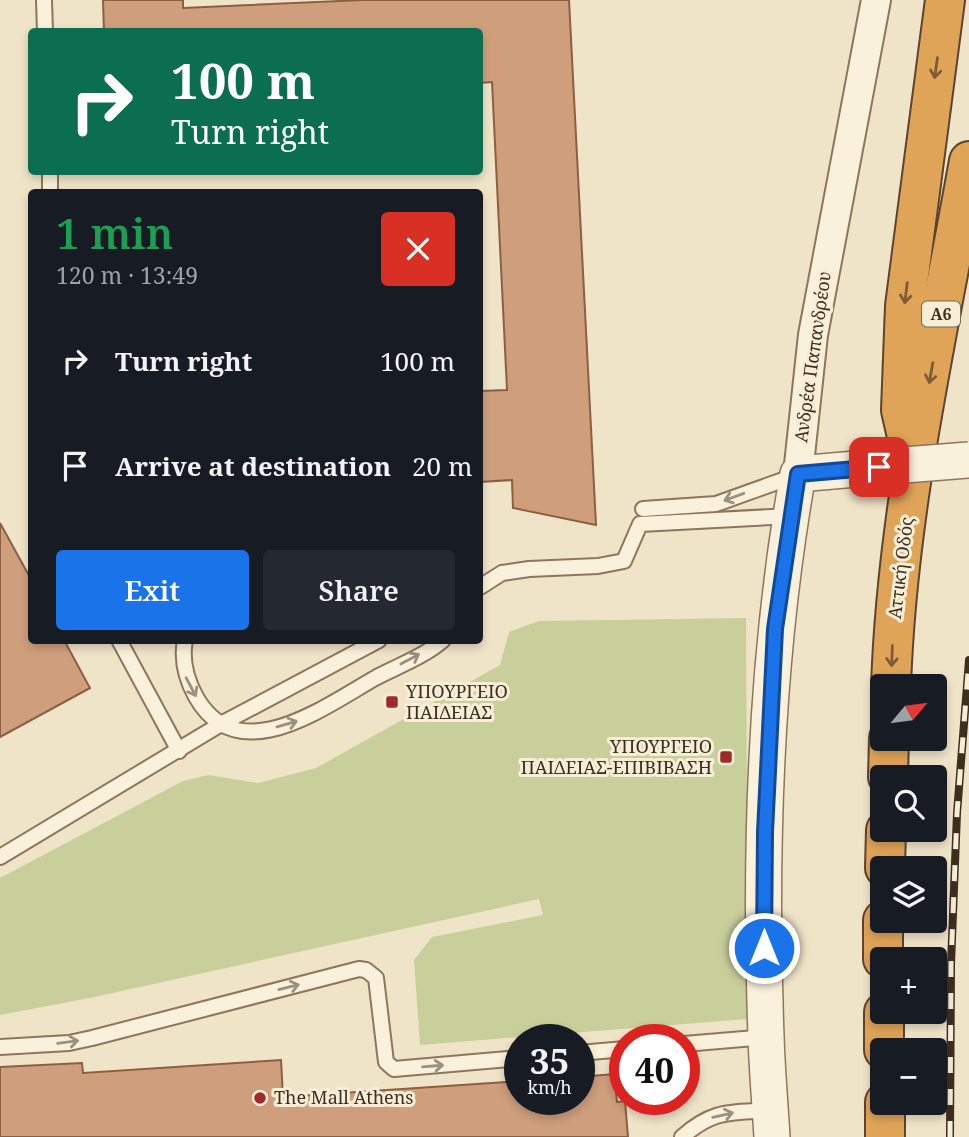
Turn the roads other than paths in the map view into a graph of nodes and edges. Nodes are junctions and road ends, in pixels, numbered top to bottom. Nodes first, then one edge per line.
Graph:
1 (44, 0) edge
2 (876, 0) edge
3 (945, 0) edge
4 (45, 28) edge
5 (969, 161) edge
6 (969, 460) edge
7 (896, 467) junction
8 (798, 474) junction
9 (643, 509) dead end
10 (790, 516) junction
11 (483, 585) edge
12 (121, 644) edge
13 (185, 644) edge
14 (371, 644) edge
15 (436, 644) edge
16 (891, 674) edge
17 (221, 724) junction
18 (179, 751) junction
19 (0, 857) edge
20 (766, 1037) junction
21 (700, 1043) edge
22 (0, 1047) edge
23 (504, 1059) edge
24 (885, 1115) edge
25 (771, 1124) edge
26 (682, 1137) edge
27 (885, 1137) edge

1 - 4 lane
2 - 8 street, Ανδρέα Παπανδρέου
3 -> 7 highway
5 -> 7 highway, Αττική Οδός / Α6
6 - 7 street, bridge
7 - 8 street
7 -> 16 highway, Αττική Οδός / Α6
8 -> 9 lane
8 - 10 street, Ανδρέα Παπανδρέου
10 - 11 lane
10 - 20 street, Ανδρέα Παπανδρέου
12 - 18 lane
13 -> 17 lane
14 - 17 lane
17 -> 15 lane
17 - 18 lane
18 - 19 lane
20 - 21 lane
20 - 25 street, Ανδρέα Παπανδρέου
22 -> 23 lane
24 - 27 highway
26 -> 25 lane

